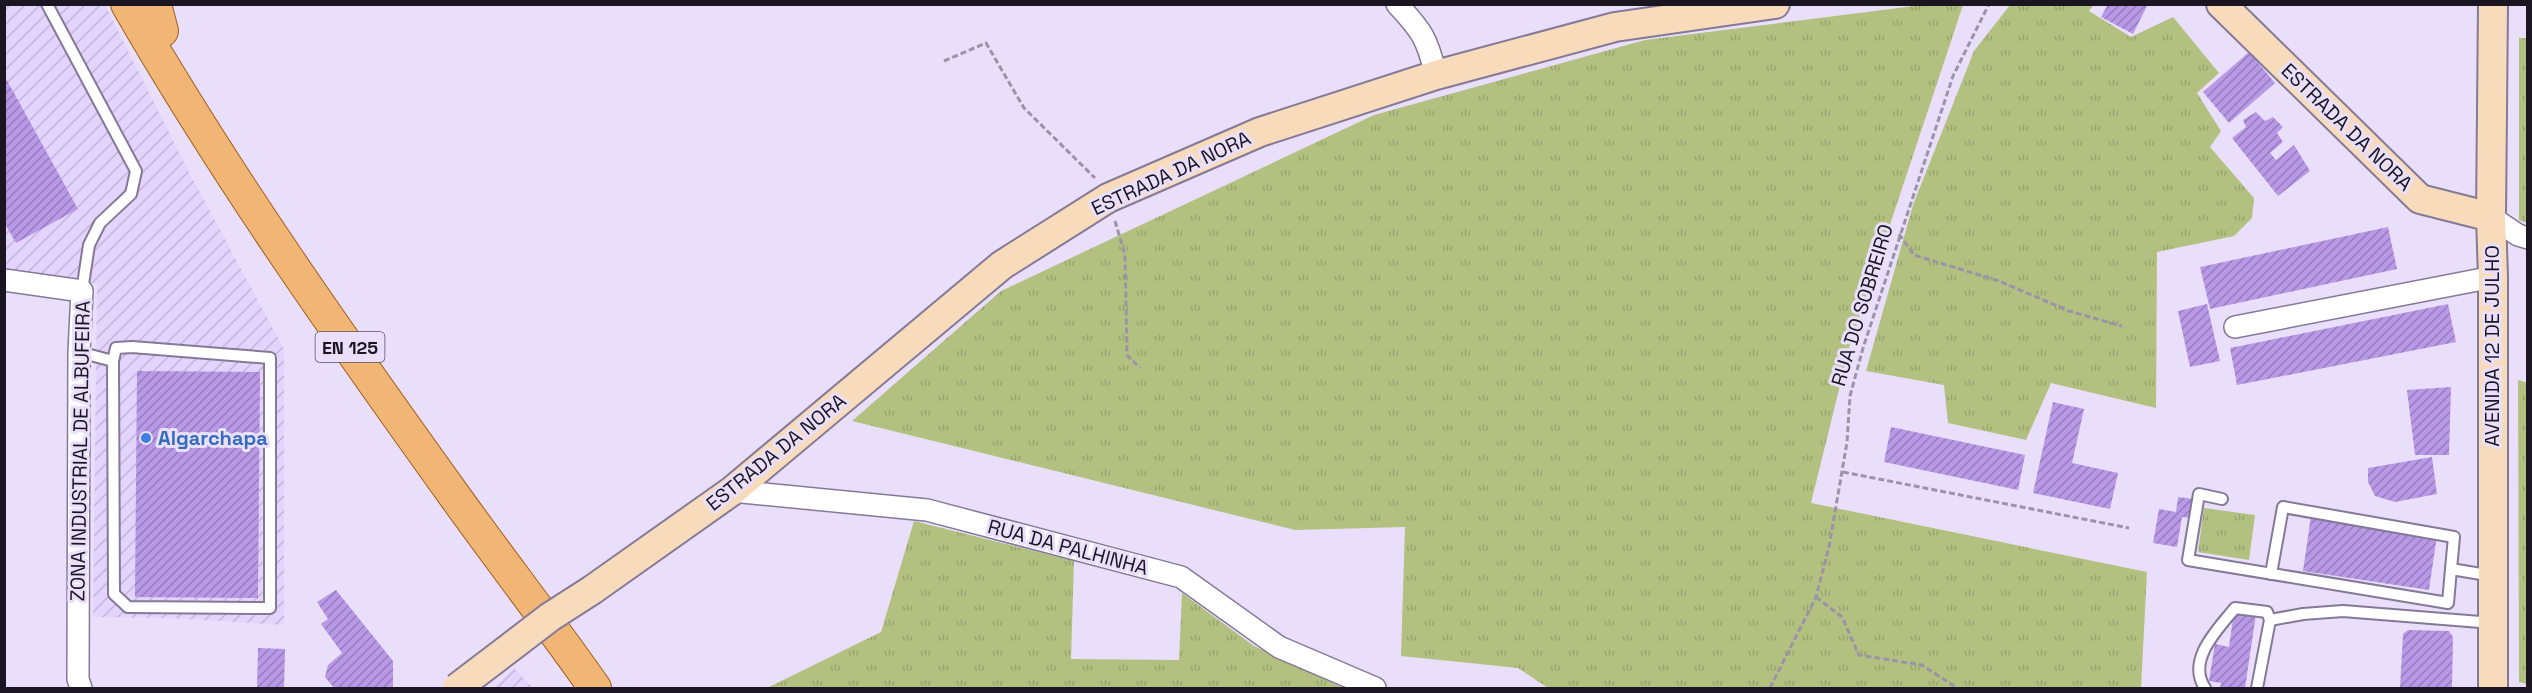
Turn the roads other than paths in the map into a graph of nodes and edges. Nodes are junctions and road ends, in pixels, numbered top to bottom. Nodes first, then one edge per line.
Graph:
1 (47, 4) edge
2 (127, 4) edge
3 (145, 4) edge
4 (1397, 4) edge
5 (1775, 4) edge
6 (2221, 4) edge
7 (2493, 4) edge
8 (159, 18) edge
9 (1436, 75) junction
10 (2491, 217) junction
11 (2528, 238) edge
12 (2493, 277) junction
13 (4, 280) edge
14 (82, 291) junction
15 (2235, 327) dead end
16 (79, 352) junction
17 (112, 361) junction
18 (732, 491) junction
19 (2222, 499) dead end
20 (2451, 570) junction
21 (2271, 574) junction
22 (2493, 576) junction
23 (2270, 620) junction
24 (2493, 623) junction
25 (592, 684) edge
26 (81, 688) edge
27 (457, 688) edge
28 (1375, 688) edge
29 (2205, 688) edge
30 (2256, 688) edge
31 (2493, 688) edge

1 - 14 lane
2 - 25 main road, EN 125
3 - 8 main road, EN 125
4 - 9 street
5 - 9 street, ESTRADA DA NORA
6 - 10 street, ESTRADA DA NORA
7 - 10 street, AVENIDA 12 DE JULHO
8 - 25 main road, EN 125
9 - 18 street, ESTRADA DA NORA
10 - 11 street
10 - 12 street, AVENIDA 12 DE JULHO
12 - 15 street
12 - 22 street, AVENIDA 12 DE JULHO
13 - 14 street, ZONA INDUSTRIAL DE ALBUFEIRA
14 - 16 street, ZONA INDUSTRIAL DE ALBUFEIRA
16 - 17 lane
16 - 26 street, ZONA INDUSTRIAL DE ALBUFEIRA
17 - 17 lane
18 - 27 street, ESTRADA DA NORA, bridge
18 - 28 street, RUA DA PALHINHA
19 - 21 lane
20 - 21 lane
20 - 21 lane
20 - 22 lane
22 - 24 street, AVENIDA 12 DE JULHO
23 - 24 lane
23 - 29 lane
23 - 30 lane
24 - 31 street, AVENIDA 12 DE JULHO

